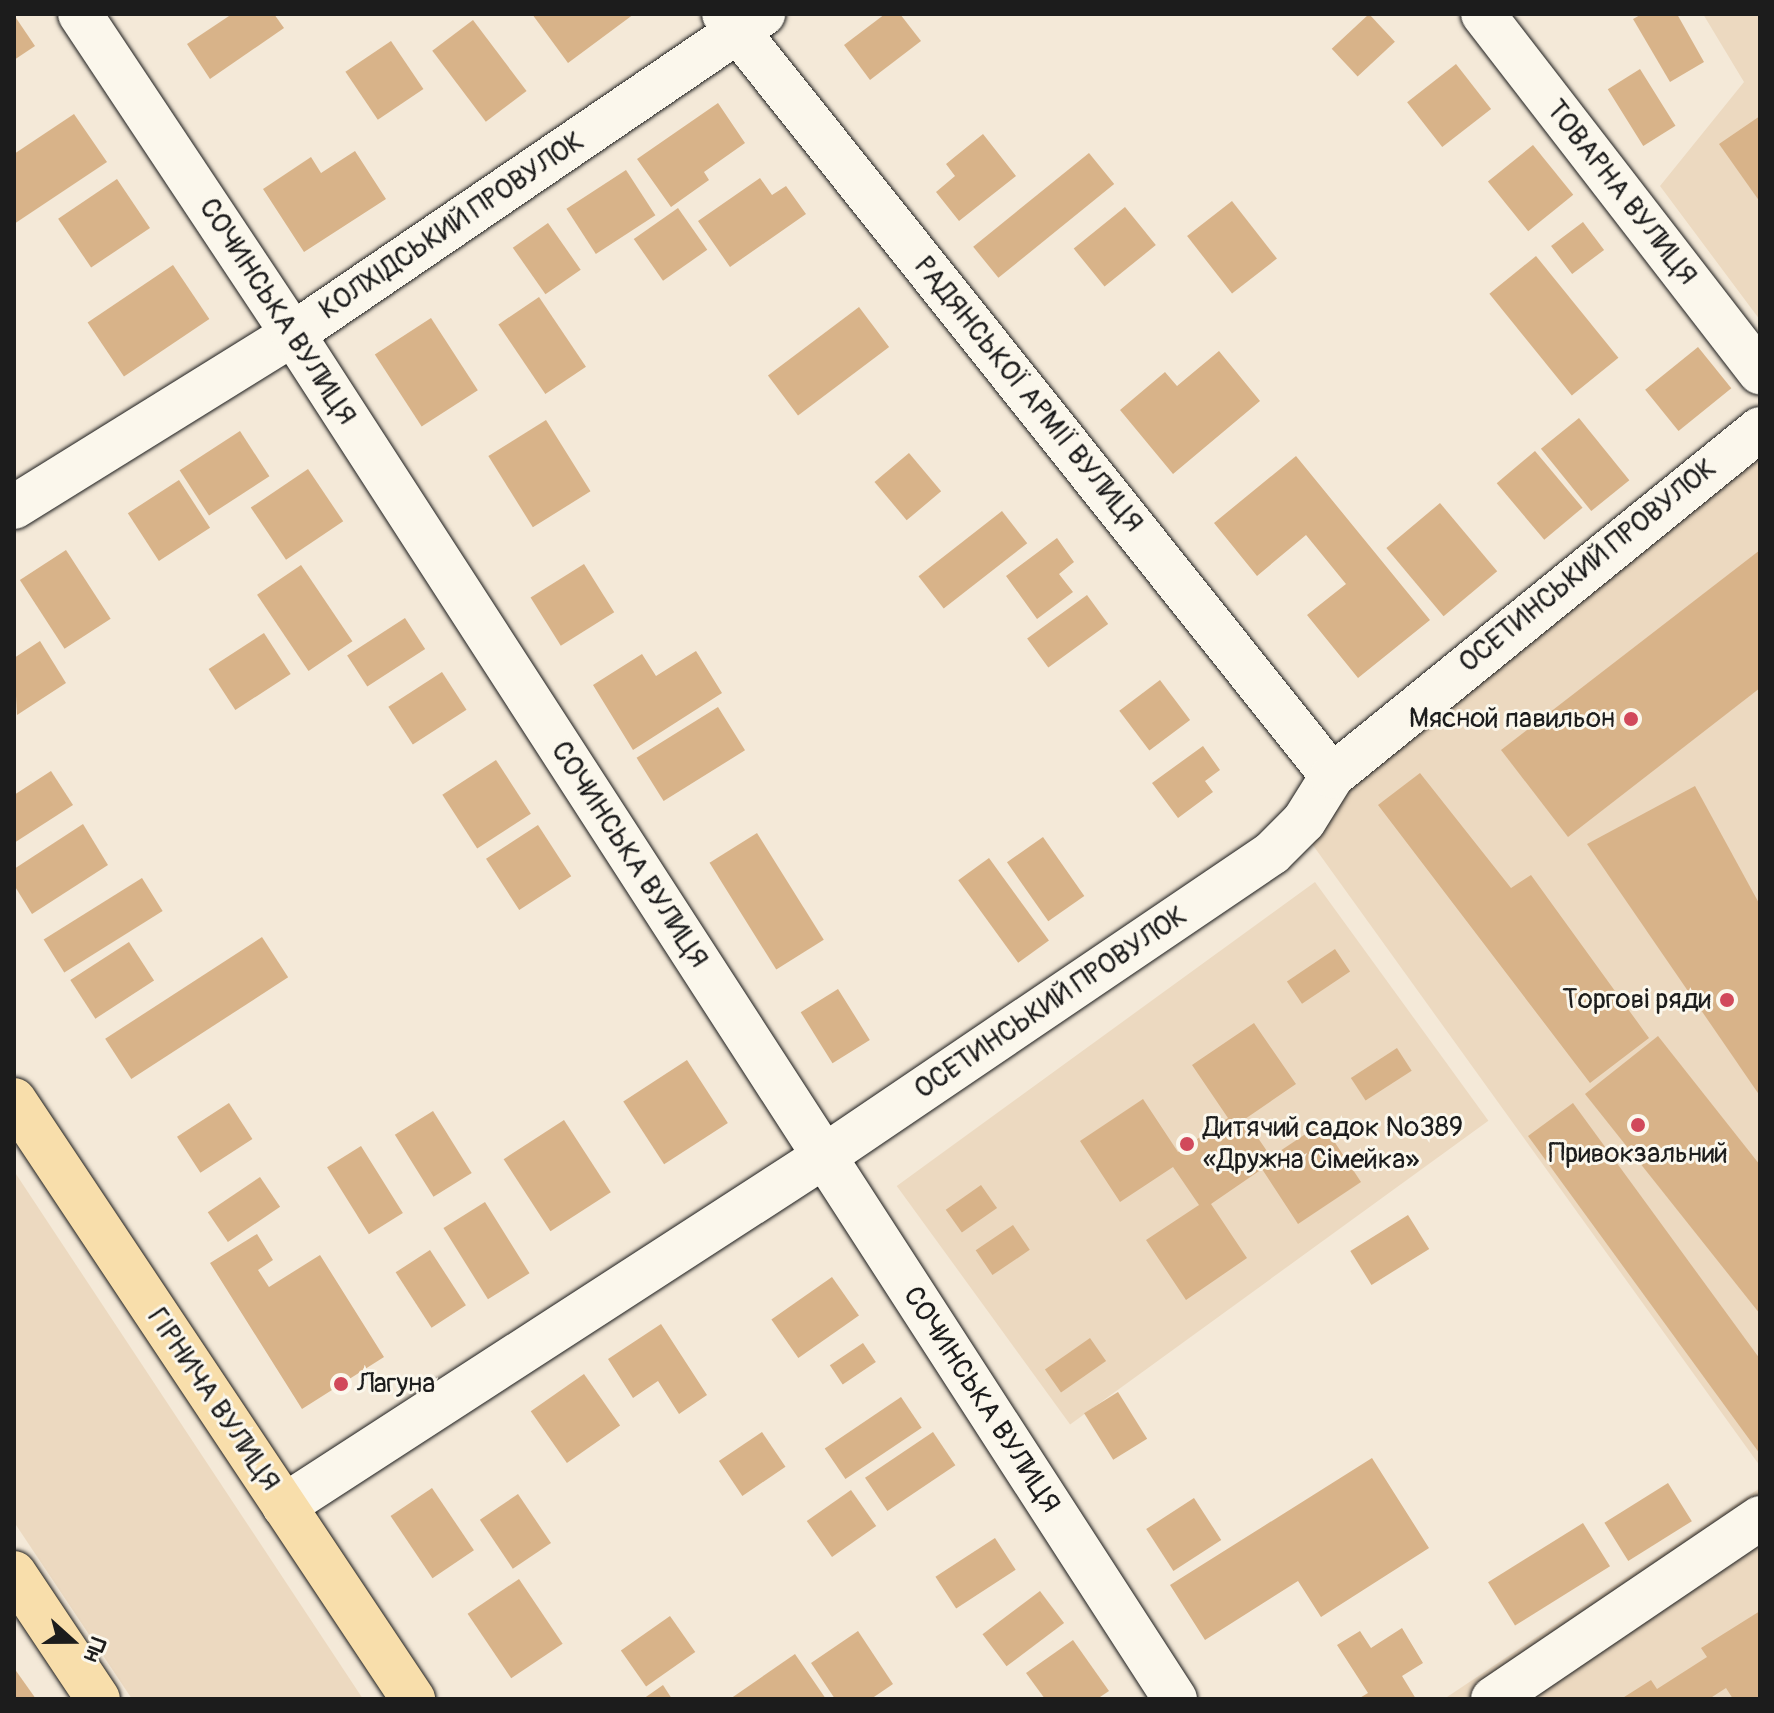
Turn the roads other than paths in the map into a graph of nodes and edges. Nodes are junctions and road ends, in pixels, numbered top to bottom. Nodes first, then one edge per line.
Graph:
1 (80, 14) edge
2 (1483, 14) edge
3 (742, 20) edge
4 (293, 334) junction
5 (1760, 372) edge
6 (1760, 429) edge
7 (14, 507) edge
8 (1332, 776) junction
9 (14, 1100) edge
10 (823, 1157) junction
11 (284, 1506) junction
12 (1760, 1518) edge
13 (14, 1573) edge
14 (98, 1699) edge
15 (413, 1699) edge
16 (1175, 1699) edge
17 (1493, 1699) edge

1 - 4 street, СОЧИНСЬКА ВУЛИЦЯ
2 - 5 street, ТОВАРНА ВУЛИЦЯ
3 - 4 street, КОЛХІДСЬКИЙ ПРОВУЛОК
3 - 8 street, РАДЯНСЬКОЇ АРМІЇ ВУЛИЦЯ
4 - 7 street, КОЛХІДСЬКИЙ ПРОВУЛОК
4 - 10 street, СОЧИНСЬКА ВУЛИЦЯ
6 - 8 street, ОСЕТИНСЬКИЙ ПРОВУЛОК
8 - 10 street, ОСЕТИНСЬКИЙ ПРОВУЛОК
9 - 11 main road, ГІРНИЧА ВУЛИЦЯ
10 - 11 street, ОСЕТИНСЬКИЙ ПРОВУЛОК
10 - 16 street, СОЧИНСЬКА ВУЛИЦЯ
11 - 15 main road, ГІРНИЧА ВУЛИЦЯ
12 - 17 street
13 - 14 main road

